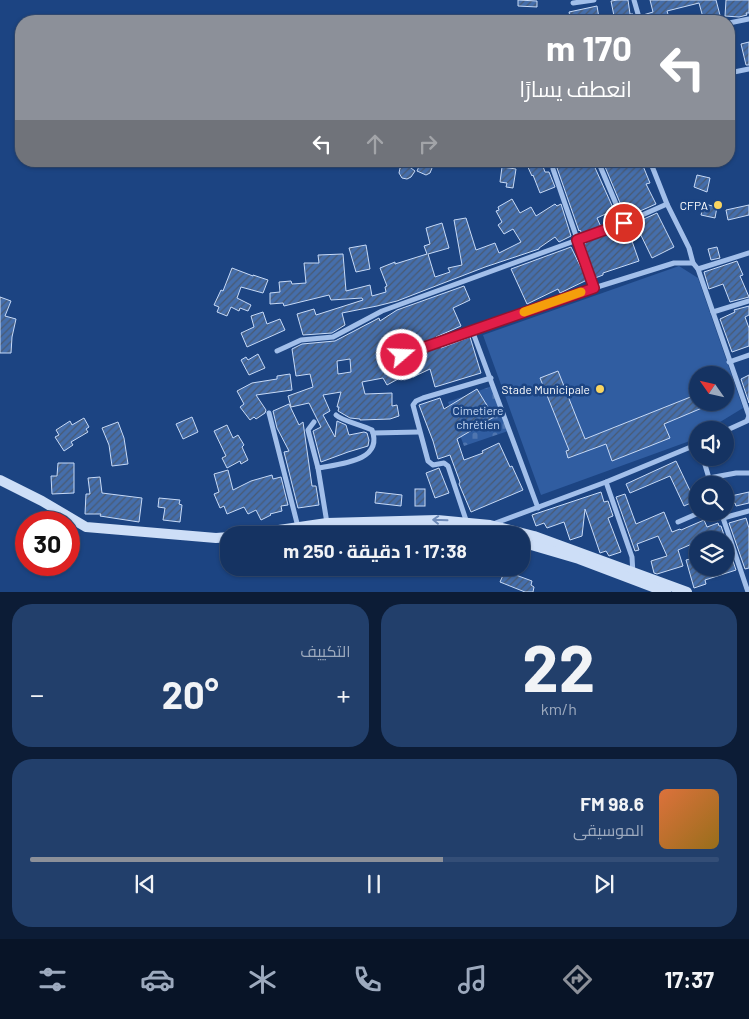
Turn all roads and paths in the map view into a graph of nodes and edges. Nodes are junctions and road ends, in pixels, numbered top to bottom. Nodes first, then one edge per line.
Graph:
1 (594, 0) edge
2 (634, 0) edge
3 (573, 3) dead end
4 (638, 15) edge
5 (749, 19) edge
6 (735, 22) edge
7 (749, 69) edge
8 (735, 72) edge
9 (601, 167) edge
10 (653, 167) edge
11 (553, 169) dead end
12 (668, 204) junction
13 (624, 223) junction
14 (577, 240) junction
15 (749, 253) edge
16 (693, 264) junction
17 (698, 269) junction
18 (594, 288) junction
19 (749, 301) edge
20 (713, 312) junction
21 (472, 330) junction
22 (277, 351) dead end
23 (402, 355) dead end
24 (749, 355) edge
25 (729, 362) junction
26 (491, 378) junction
27 (270, 413) dead end
28 (336, 415) dead end
29 (748, 418) edge
30 (314, 422) dead end
31 (734, 426) edge
32 (749, 428) edge
33 (419, 432) junction
34 (373, 433) junction
35 (689, 448) edge
36 (318, 468) junction
37 (749, 473) edge
38 (722, 476) edge
39 (0, 480) edge
40 (606, 482) junction
41 (538, 508) junction
42 (749, 510) edge
43 (734, 513) edge
44 (689, 517) edge
45 (724, 521) edge
46 (678, 522) dead end
47 (327, 523) junction
48 (467, 523) junction
49 (298, 526) edge
50 (305, 526) edge
51 (477, 526) edge
52 (499, 526) edge
53 (530, 535) edge
54 (220, 538) edge
55 (530, 545) edge
56 (633, 575) junction
57 (666, 592) edge
58 (687, 592) edge
59 (748, 592) edge

1 - 3 street
2 - 4 street
5 - 6 street
7 - 8 street
9 - 13 street
10 - 12 street
11 - 14 street
12 - 13 street
12 - 16 street
13 - 14 street
14 - 18 street
14 - 22 street
15 - 17 street
16 - 17 street
16 - 18 street
17 - 20 street
18 - 21 street
19 - 20 street
20 - 25 street
21 - 23 street
21 - 26 street
24 - 25 street
25 - 29 street
26 - 33 street
26 - 41 street
27 - 49 street
28 - 34 street
29 - 31 street
29 - 32 street
30 - 36 street
33 - 34 street
33 - 48 street
34 - 36 street
35 - 40 street
36 - 47 street
37 - 38 street
39 - 54 main road
40 - 41 street
40 - 56 street
41 - 52 street
42 - 43 street
44 - 46 street
45 - 59 street
48 -> 47 main road
47 - 50 main road
48 - 51 main road
53 - 56 main road
55 - 56 main road
56 - 57 main road
56 - 58 main road

